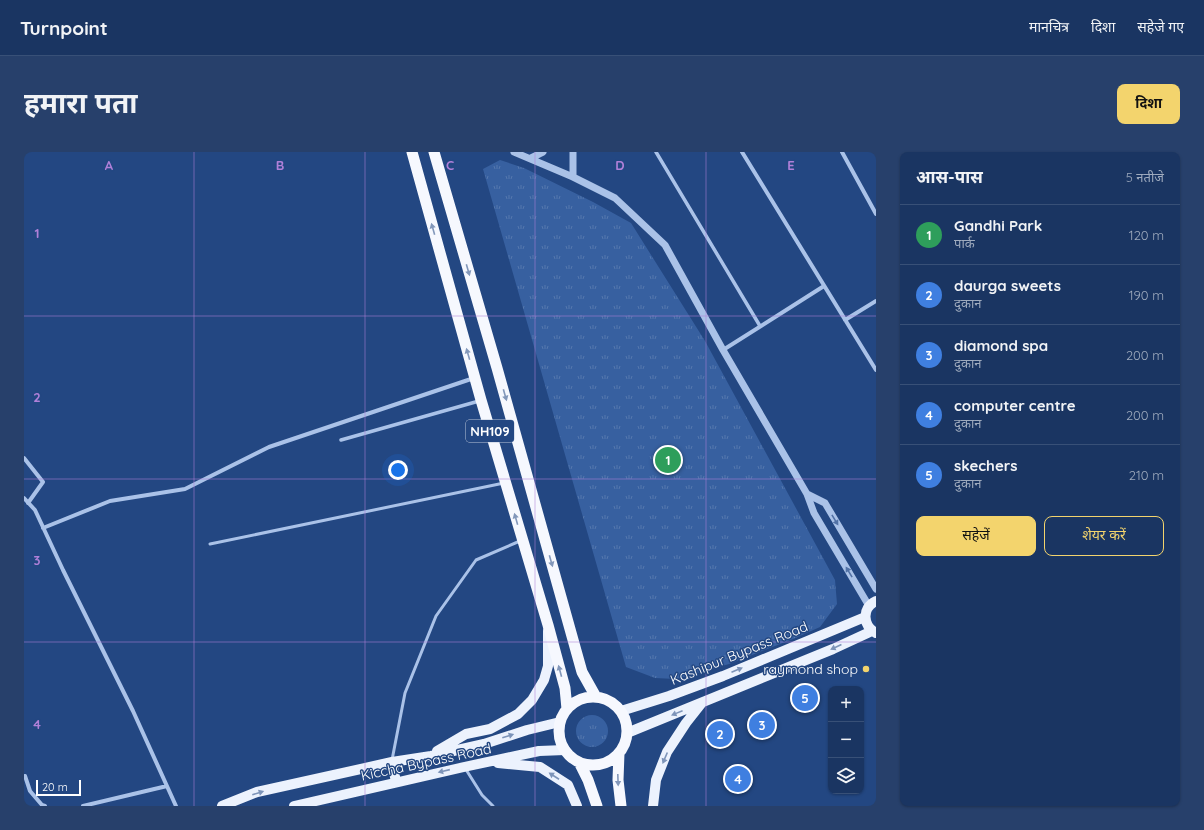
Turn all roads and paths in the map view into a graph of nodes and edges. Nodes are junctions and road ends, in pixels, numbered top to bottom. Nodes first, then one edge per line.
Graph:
1 (412, 152) edge
2 (434, 152) edge
3 (514, 152) edge
4 (543, 152) edge
5 (573, 152) edge
6 (656, 152) edge
7 (742, 152) edge
8 (842, 152) edge
9 (531, 158) junction
10 (573, 177) junction
11 (876, 214) edge
12 (824, 286) junction
13 (876, 301) edge
14 (845, 320) junction
15 (760, 326) junction
16 (723, 350) junction
17 (876, 370) edge
18 (475, 378) junction
19 (481, 400) junction
20 (341, 440) dead end
21 (24, 458) edge
22 (505, 483) junction
23 (807, 494) junction
24 (24, 498) edge
25 (28, 503) junction
26 (43, 528) junction
27 (522, 540) junction
28 (210, 544) dead end
29 (876, 589) edge
30 (872, 603) edge
31 (865, 617) junction
32 (548, 625) junction
33 (874, 632) edge
34 (716, 679) junction
35 (723, 694) junction
36 (596, 697) junction
37 (702, 702) junction
38 (567, 709) junction
39 (621, 711) junction
40 (560, 722) junction
41 (627, 733) junction
42 (460, 749) junction
43 (565, 750) junction
44 (619, 753) junction
45 (431, 756) junction
46 (392, 762) junction
47 (488, 762) junction
48 (579, 762) junction
49 (464, 767) junction
50 (24, 775) edge
51 (396, 782) junction
52 (167, 786) junction
53 (45, 806) edge
54 (83, 806) edge
55 (176, 806) edge
56 (222, 806) edge
57 (294, 806) edge
58 (493, 806) edge
59 (576, 806) edge
60 (597, 806) edge
61 (621, 806) edge
62 (653, 806) edge

18 -> 1 highway, NH109
2 -> 36 highway, NH109
3 - 9 street
4 - 9 street
5 - 10 street
6 - 15 street
7 - 12 street
8 - 11 street
9 - 10 street
10 - 16 street
12 - 14 street
12 - 15 street
13 - 14 street
14 - 17 street
15 - 16 street
16 - 23 street
18 - 19 highway, NH109
18 - 26 street
19 - 20 street
19 - 22 highway, NH109
21 - 25 street
27 -> 22 highway, NH109
22 - 28 lane
23 -> 29 street
30 -> 23 street
24 - 25 street
25 - 26 street
26 - 52 street
27 - 32 highway, NH109
27 - 46 lane
30 - 31 main road
31 - 33 main road
34 -> 31 main road, Kashipur Bypass Road
38 -> 32 highway, NH109
32 - 45 main road
33 -> 35 main road
34 - 35 main road
34 - 39 main road, Kashipur Bypass Road
35 - 37 main road
36 - 38 highway
36 - 39 highway
37 -> 41 main road
37 -> 62 main road
38 - 40 highway
39 - 41 highway
42 -> 40 main road
40 - 43 highway
41 - 44 highway
42 - 45 main road
42 - 49 main road
43 - 47 main road, Kiccha Bypass Road
43 - 48 highway
44 - 48 highway
44 -> 61 highway
45 - 46 main road
46 - 51 main road
56 -> 46 main road
47 - 49 main road, Kiccha Bypass Road
59 -> 47 main road
48 - 60 highway
49 -> 51 main road, Kiccha Bypass Road
49 - 58 lane
50 - 53 street
51 - 57 main road, Kiccha Bypass Road
52 - 54 street
52 - 55 street

